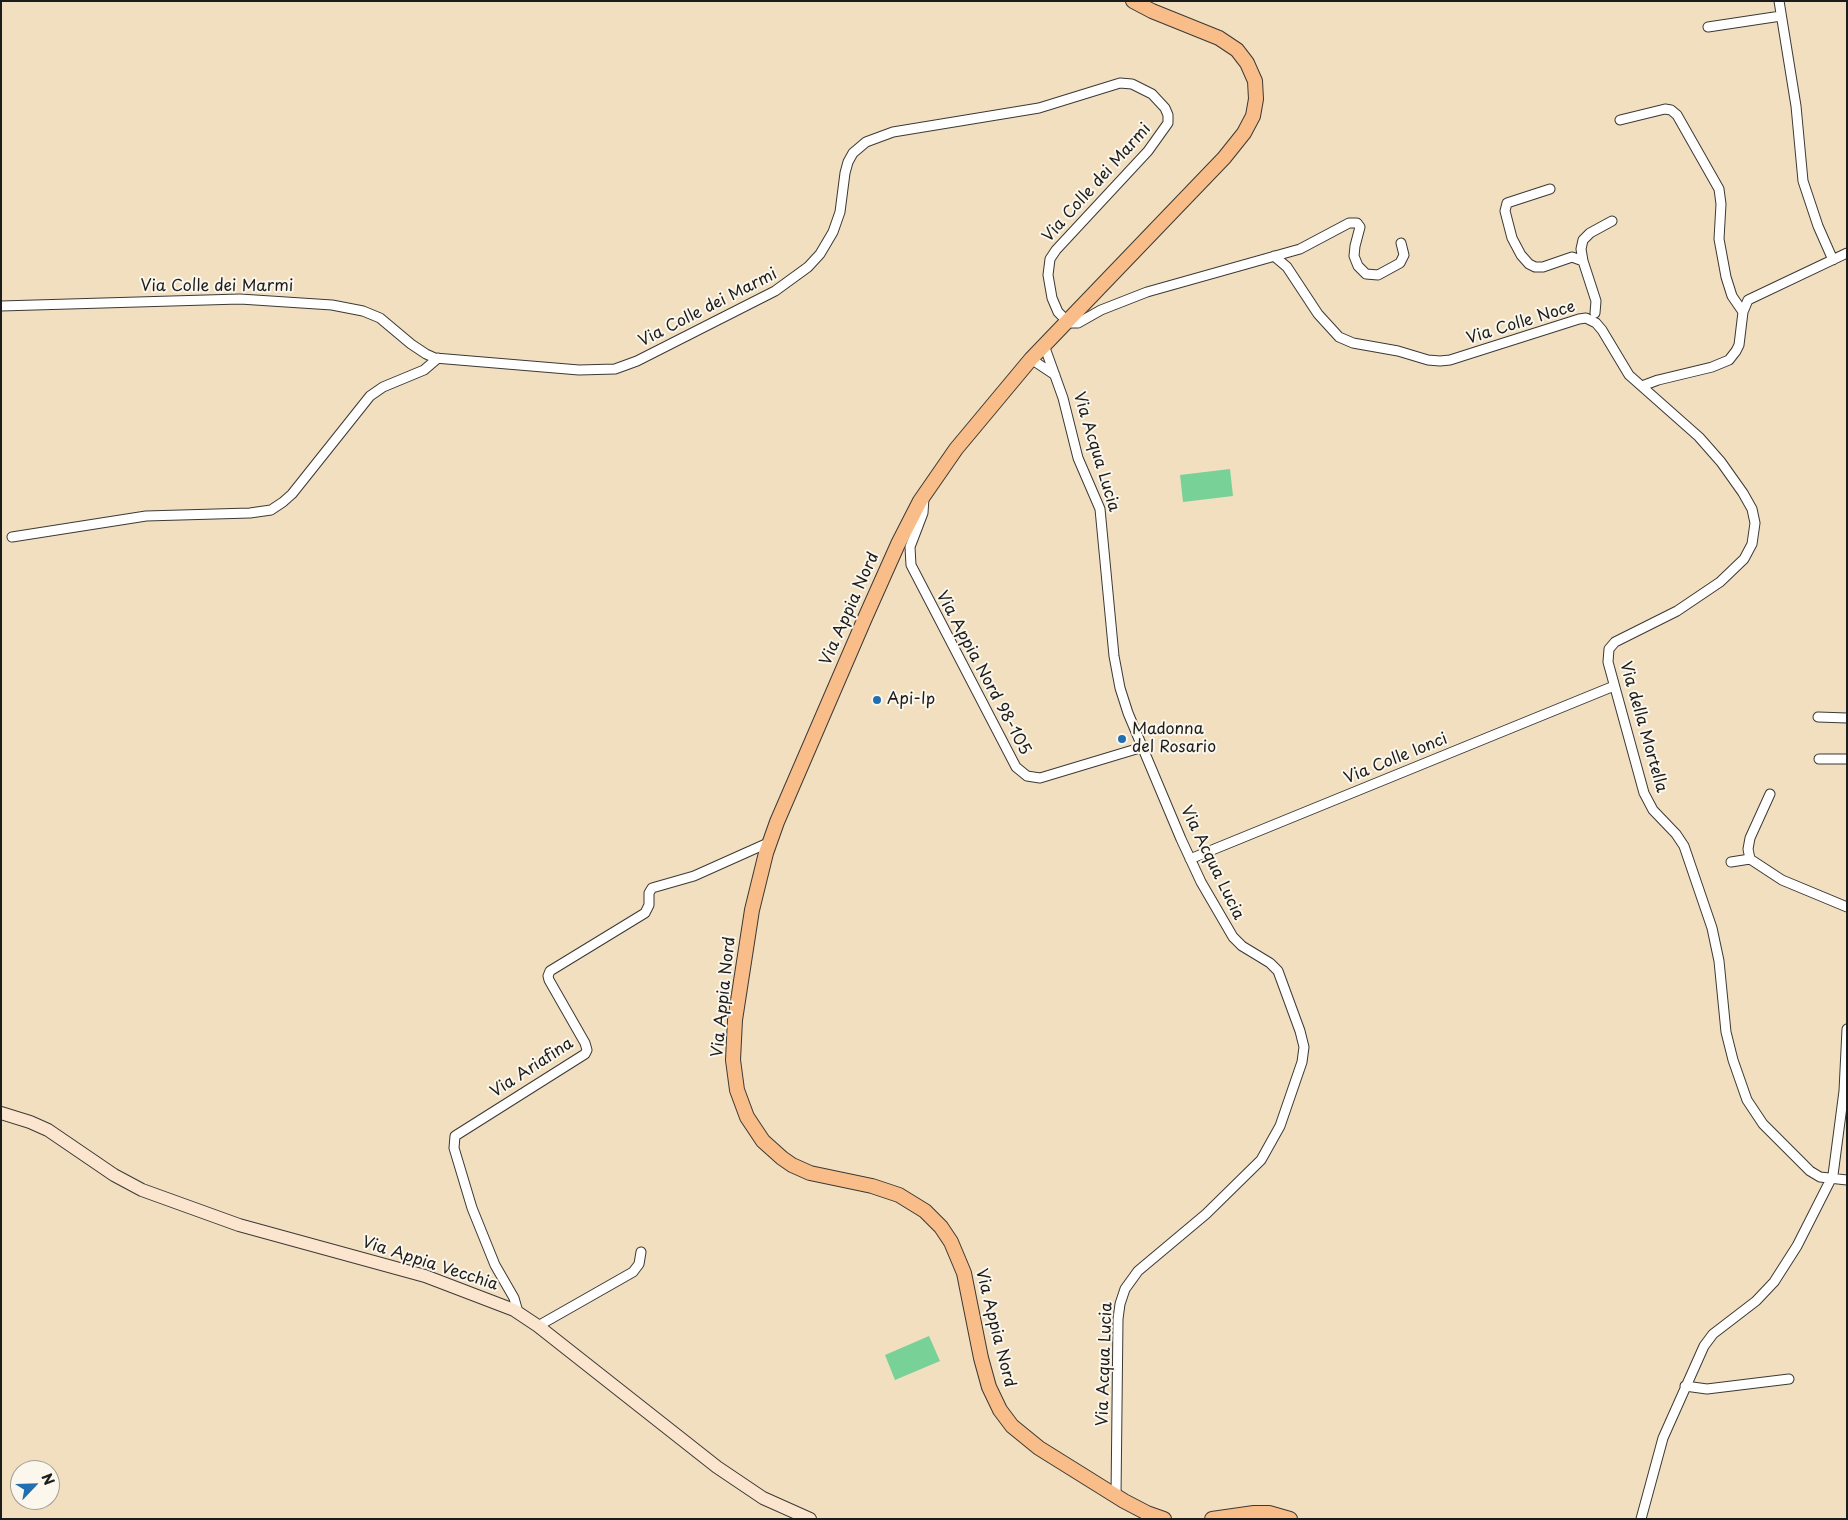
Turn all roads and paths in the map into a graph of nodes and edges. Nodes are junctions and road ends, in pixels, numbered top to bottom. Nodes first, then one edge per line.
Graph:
1 (1133, 1) edge
2 (1779, 1) edge
3 (1781, 16) junction
4 (1708, 27) dead end
5 (1620, 120) dead end
6 (1550, 189) dead end
7 (1612, 221) dead end
8 (1401, 243) dead end
9 (1847, 253) edge
10 (1274, 256) junction
11 (1834, 260) junction
12 (1583, 261) junction
13 (1, 306) edge
14 (1743, 312) junction
15 (1595, 318) junction
16 (1067, 321) junction
17 (1044, 345) junction
18 (438, 358) junction
19 (1031, 359) junction
20 (1055, 374) junction
21 (1642, 386) junction
22 (924, 494) junction
23 (12, 538) dead end
24 (1614, 686) junction
25 (1818, 718) dead end
26 (1847, 718) edge
27 (1143, 748) junction
28 (1820, 759) dead end
29 (1847, 759) edge
30 (1770, 794) dead end
31 (770, 842) junction
32 (1750, 859) junction
33 (1190, 860) junction
34 (1731, 862) dead end
35 (1847, 907) edge
36 (1847, 1030) edge
37 (1845, 1098) edge
38 (1, 1113) edge
39 (1831, 1179) junction
40 (1847, 1180) edge
41 (641, 1252) dead end
42 (518, 1312) junction
43 (538, 1326) junction
44 (1789, 1379) dead end
45 (1685, 1386) junction
46 (1116, 1496) junction
47 (810, 1519) edge
48 (1164, 1519) edge
49 (1212, 1519) edge
50 (1290, 1519) edge
51 (1641, 1519) edge

1 - 16 main road, Via Appia Nord
2 - 3 street
3 - 4 street
3 - 11 street
5 - 14 street
6 - 12 street
7 - 12 street
8 - 10 street
9 - 11 street
10 - 15 street, Via Colle Noce
10 - 16 street
11 - 14 street
12 - 15 street
13 - 18 street, Via Colle dei Marmi
14 - 21 street
15 - 21 street, Via Colle Noce
16 - 17 main road, Via Appia Nord
16 - 18 street, Via Colle dei Marmi
17 - 19 main road, Via Appia Nord
17 - 20 street, Via Acqua Lucia
18 - 23 street
19 - 20 street
19 - 22 main road, Via Appia Nord
20 - 27 street, Via Acqua Lucia
21 - 24 street, Via della Mortella
22 - 27 street, Via Appia Nord 98-105
22 - 31 main road, Via Appia Nord
24 - 33 street, Via Colle Ionci
24 - 39 street, Via della Mortella
25 - 26 street
27 - 33 street, Via Acqua Lucia
28 - 29 street
30 - 32 street
31 - 42 street, Via Ariafina
31 - 46 main road, Via Appia Nord
32 - 34 street
32 - 35 street
33 - 46 street, Via Acqua Lucia
36 - 37 street
37 - 39 street
38 - 42 main road, Via Appia Vecchia
39 - 40 street, Via della Mortella
39 - 45 street
41 - 43 street
42 - 43 main road, Via Appia Vecchia
43 - 47 main road, Via Appia Vecchia
44 - 45 street
45 - 51 street
46 - 48 main road, Via Appia Nord
49 - 50 main road

